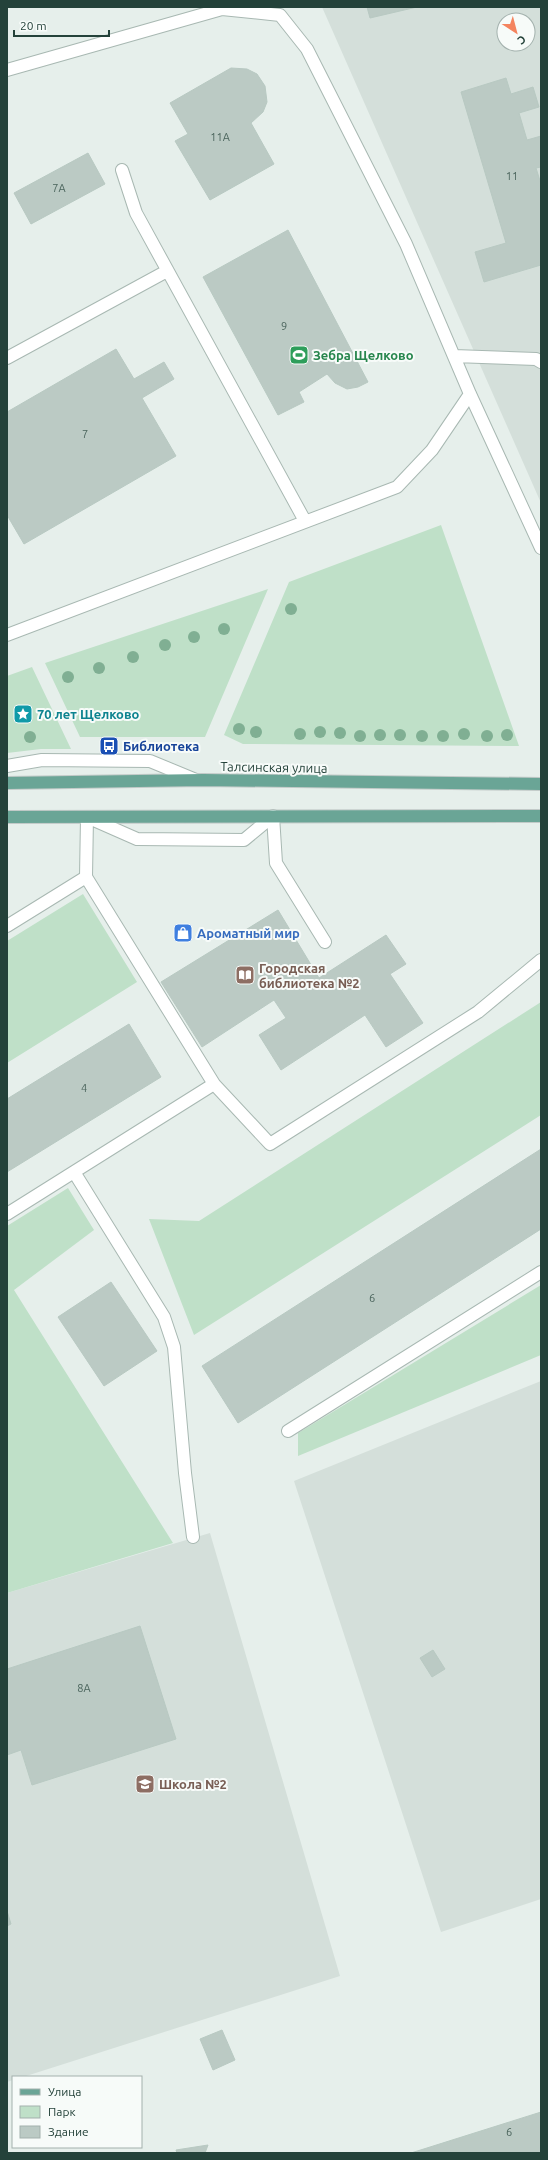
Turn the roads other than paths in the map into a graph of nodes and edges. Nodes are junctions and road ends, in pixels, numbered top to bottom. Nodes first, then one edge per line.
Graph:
1 (7, 70) edge
2 (122, 170) dead end
3 (167, 271) junction
4 (454, 356) junction
5 (7, 358) edge
6 (541, 362) edge
7 (470, 394) junction
8 (305, 521) junction
9 (541, 548) edge
10 (7, 635) edge
11 (7, 766) edge
12 (196, 780) junction
13 (7, 783) edge
14 (541, 784) edge
15 (273, 816) junction
16 (541, 816) edge
17 (7, 817) edge
18 (87, 817) junction
19 (86, 877) junction
20 (7, 926) edge
21 (325, 942) dead end
22 (541, 960) edge
23 (214, 1084) junction
24 (74, 1172) junction
25 (7, 1214) edge
26 (541, 1272) edge
27 (288, 1431) dead end
28 (194, 1537) dead end

1 - 4 street
2 - 3 street
3 - 5 street
3 - 8 street
4 - 6 street
4 - 7 street
7 - 8 street
7 - 9 street
8 - 10 street
11 - 12 street
12 - 13 main road, Талсинская улица
12 - 14 main road, Талсинская улица
15 - 16 main road
15 - 18 main road
15 - 18 street
15 - 21 street
17 - 18 main road
18 - 19 street
19 - 20 street
19 - 23 street
22 - 23 street
23 - 24 street
24 - 25 street
24 - 28 street
26 - 27 street

